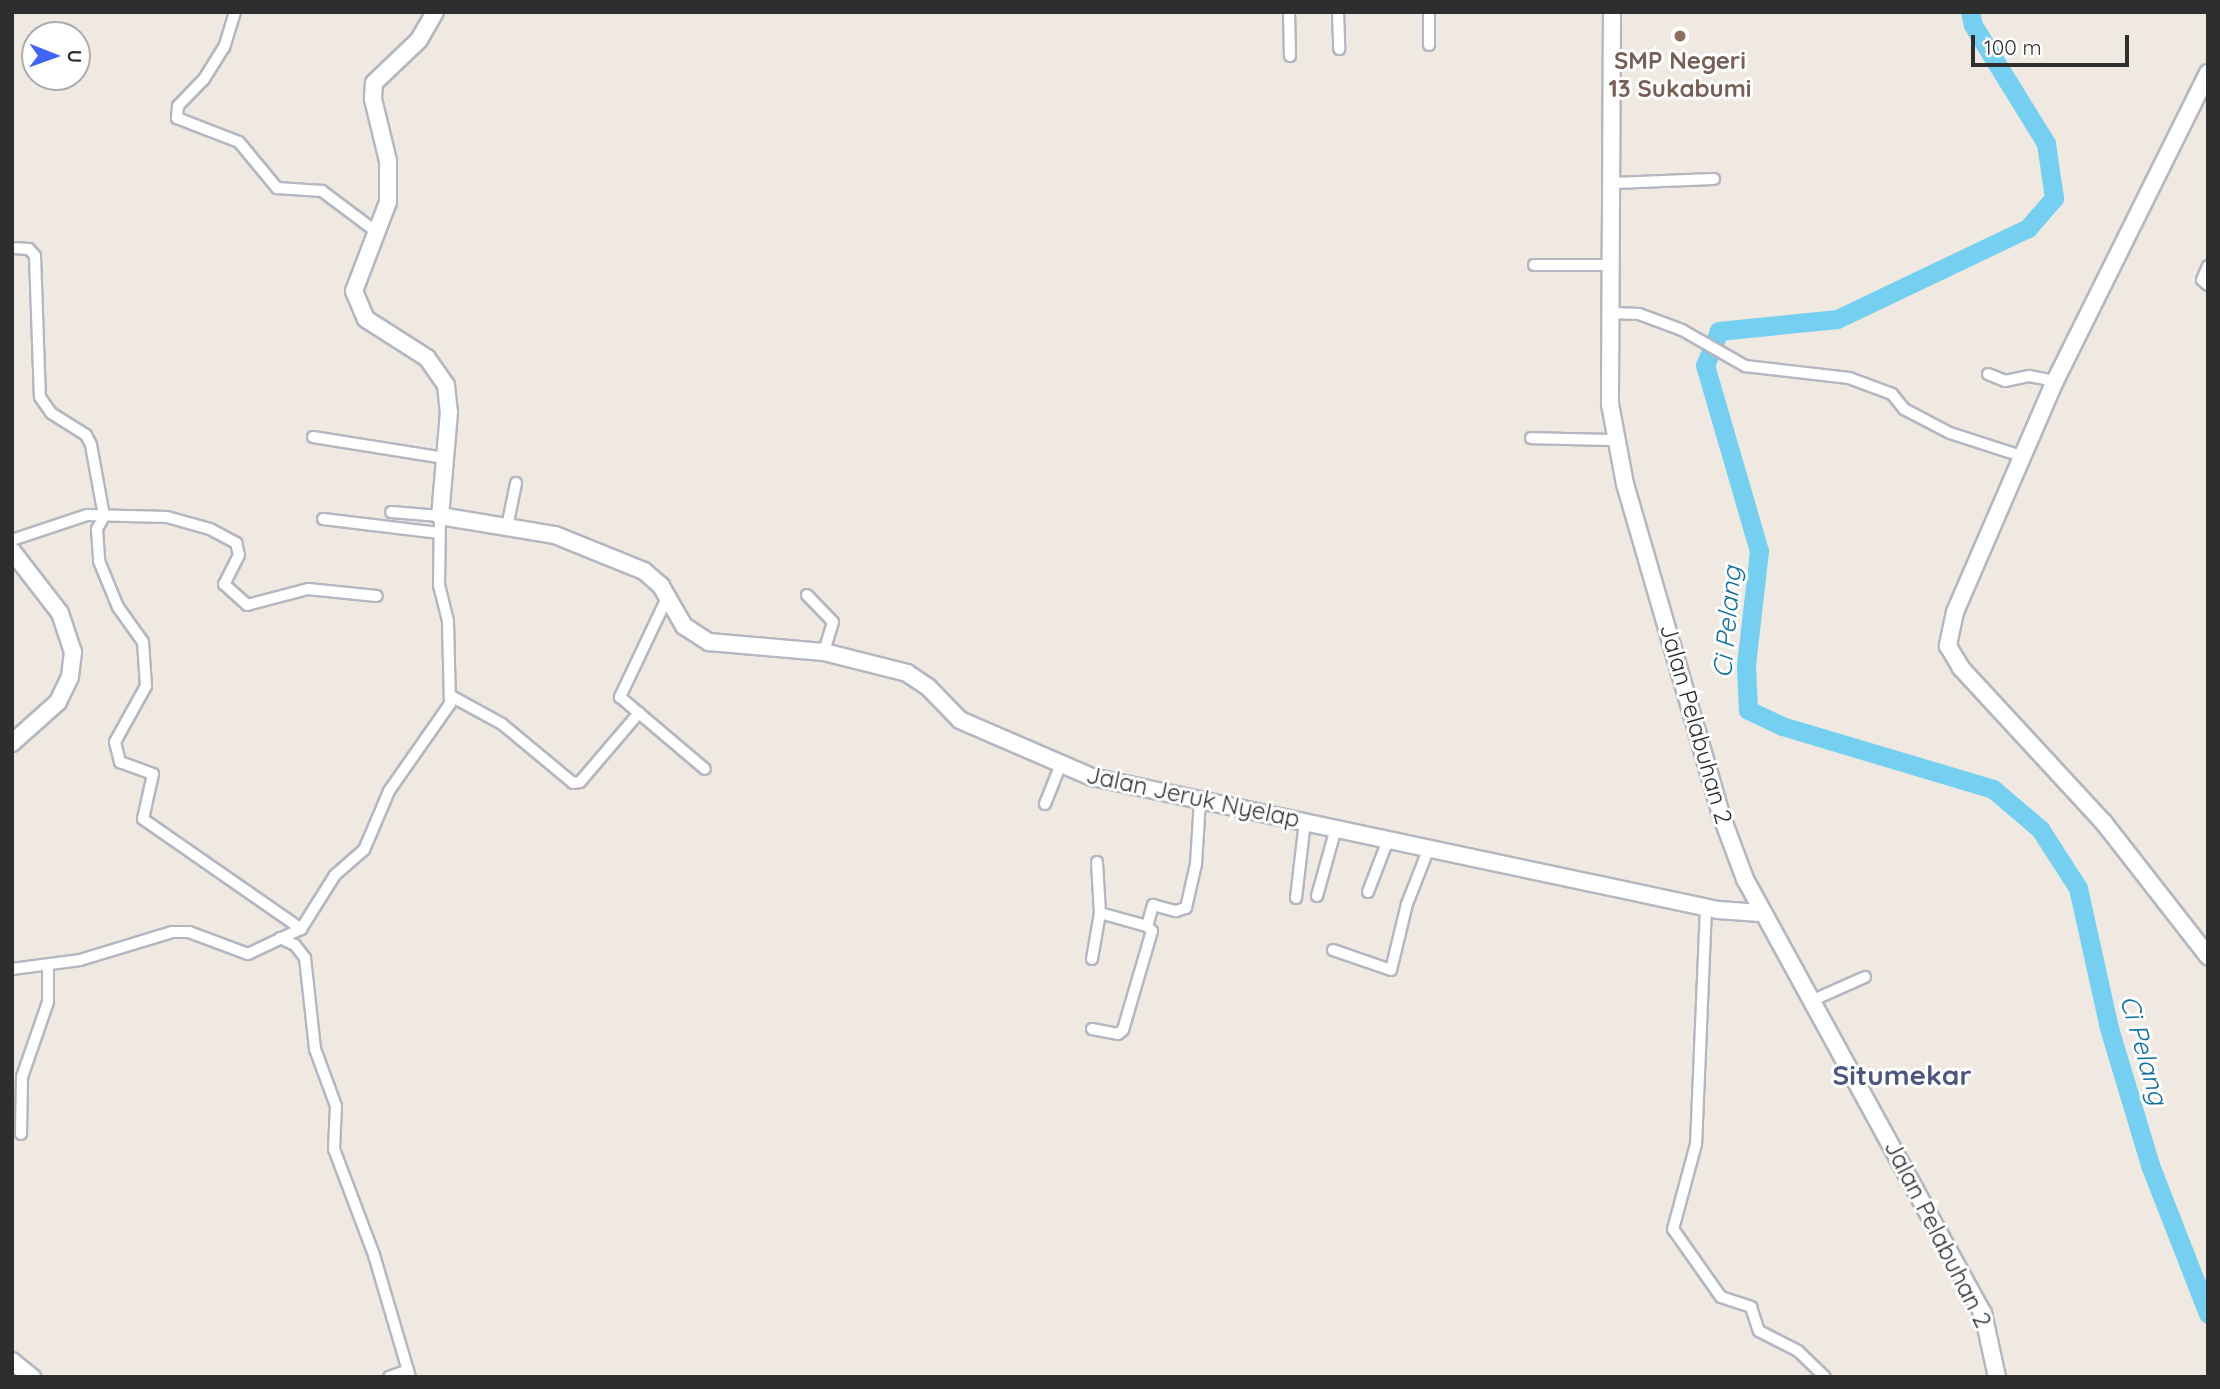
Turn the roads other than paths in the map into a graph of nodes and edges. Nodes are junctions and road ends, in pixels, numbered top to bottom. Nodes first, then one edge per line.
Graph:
1 (235, 12) edge
2 (435, 12) edge
3 (1289, 12) edge
4 (1338, 12) edge
5 (1429, 12) edge
6 (1612, 12) edge
7 (1429, 45) dead end
8 (1339, 49) dead end
9 (1290, 55) dead end
10 (2208, 73) edge
11 (1714, 179) dead end
12 (1613, 183) junction
13 (378, 233) junction
14 (12, 248) edge
15 (1534, 265) dead end
16 (1613, 265) junction
17 (2208, 266) edge
18 (2208, 285) edge
19 (1612, 313) junction
20 (1988, 374) dead end
21 (2055, 381) junction
22 (313, 437) dead end
23 (1531, 438) dead end
24 (1615, 440) junction
25 (444, 457) junction
26 (2024, 457) junction
27 (516, 483) dead end
28 (391, 512) dead end
29 (104, 516) junction
30 (440, 516) junction
31 (323, 519) dead end
32 (507, 527) junction
33 (439, 533) junction
34 (12, 540) edge
35 (12, 551) edge
36 (807, 595) dead end
37 (377, 596) dead end
38 (667, 598) junction
39 (824, 652) junction
40 (451, 696) junction
41 (639, 713) junction
42 (12, 743) edge
43 (1061, 764) junction
44 (705, 769) dead end
45 (1200, 801) junction
46 (1045, 804) dead end
47 (1305, 821) junction
48 (1336, 828) junction
49 (1388, 840) junction
50 (1429, 848) junction
51 (1097, 862) dead end
52 (1368, 892) dead end
53 (1317, 896) dead end
54 (1296, 898) dead end
55 (1706, 907) junction
56 (1100, 913) junction
57 (1760, 913) junction
58 (1147, 926) junction
59 (301, 929) junction
60 (280, 938) junction
61 (1333, 950) dead end
62 (2208, 956) edge
63 (1092, 959) dead end
64 (48, 965) junction
65 (12, 969) edge
66 (1865, 977) dead end
67 (1811, 1002) junction
68 (1092, 1029) dead end
69 (21, 1134) dead end
70 (12, 1361) edge
71 (409, 1373) edge
72 (32, 1377) edge
73 (389, 1377) edge
74 (1825, 1377) edge
75 (1997, 1377) edge

1 - 13 street
2 - 13 street
3 - 9 street
4 - 8 street
5 - 7 street
6 - 12 street, Jalan Pelabuhan 2
10 - 21 street
11 - 12 street
12 - 16 street, Jalan Pelabuhan 2
13 - 25 street
14 - 29 street
15 - 16 street
16 - 19 street, Jalan Pelabuhan 2
17 - 18 street
19 - 24 street, Jalan Pelabuhan 2
19 - 26 street
20 - 21 street
21 - 26 street
22 - 25 street
23 - 24 street
24 - 57 street, Jalan Pelabuhan 2
25 - 30 street
26 - 62 street
27 - 32 street
28 - 30 street
29 - 34 street
29 - 37 street
29 - 59 street
30 - 32 street, Jalan Jeruk Nyelap
30 - 33 street
31 - 33 street
32 - 38 street, Jalan Jeruk Nyelap
33 - 40 street
35 - 42 street
36 - 39 street
38 - 39 street, Jalan Jeruk Nyelap
38 - 41 street
39 - 43 street, Jalan Jeruk Nyelap
40 - 41 street
40 - 59 street
41 - 44 street
43 - 45 street, Jalan Jeruk Nyelap
43 - 46 street
45 - 47 street, Jalan Jeruk Nyelap
45 - 58 street
47 - 48 street, Jalan Jeruk Nyelap
47 - 54 street
48 - 49 street, Jalan Jeruk Nyelap
48 - 53 street
49 - 50 street, Jalan Jeruk Nyelap
49 - 52 street
50 - 55 street, Jalan Jeruk Nyelap
50 - 61 street
51 - 56 street
55 - 57 street, Jalan Jeruk Nyelap
55 - 74 street
56 - 58 street
56 - 63 street
57 - 67 street, Jalan Pelabuhan 2
58 - 68 street
59 - 60 street
60 - 64 street
60 - 71 street
64 - 65 street
64 - 69 street
66 - 67 street
67 - 75 street, Jalan Pelabuhan 2
70 - 72 street
71 - 73 street

